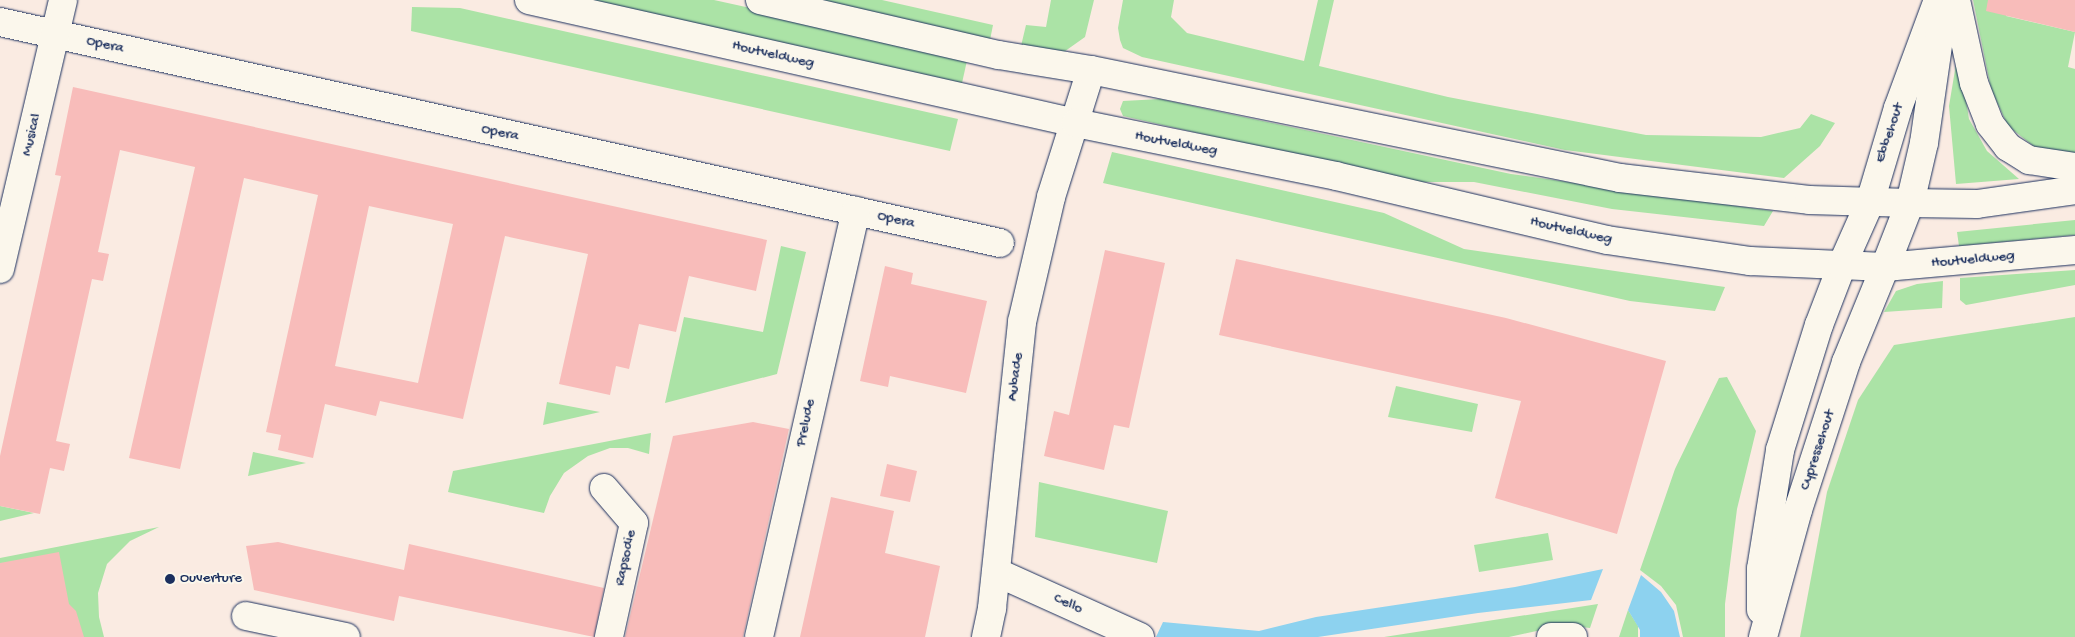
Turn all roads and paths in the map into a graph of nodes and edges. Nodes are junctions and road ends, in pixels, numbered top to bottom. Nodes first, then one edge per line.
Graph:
1 (63, 0) edge
2 (530, 0) edge
3 (760, 0) edge
4 (1938, 0) edge
5 (1944, 0) edge
6 (1956, 0) edge
7 (0, 22) edge
8 (55, 35) junction
9 (1091, 70) junction
10 (1076, 123) junction
11 (2075, 167) edge
12 (2075, 190) edge
13 (1870, 202) junction
14 (1910, 203) junction
15 (856, 211) junction
16 (1000, 243) dead end
17 (2075, 250) edge
18 (1842, 265) junction
19 (1885, 267) junction
20 (0, 269) edge
21 (604, 488) dead end
22 (996, 572) junction
23 (246, 616) dead end
24 (346, 637) edge
25 (610, 637) edge
26 (759, 637) edge
27 (986, 637) edge
28 (1140, 637) edge
29 (1551, 637) edge
30 (1572, 637) edge
31 (1762, 637) edge

1 - 8 street, Musical
2 - 10 street, Houtveldweg
3 - 9 street
4 - 13 street, Ebbehout
5 - 14 street, Ebbehout
6 - 11 street
7 - 8 street, Opera
8 - 15 street, Opera
8 - 20 street, Musical
9 - 10 street
9 - 13 street
10 - 18 street, Houtveldweg
10 - 22 street, Aubade
12 - 14 street
13 - 14 street
13 - 18 street, Ebbehout
14 - 19 street, Ebbehout
15 - 16 street, Opera
15 - 26 street, Prelude
17 - 19 street, Houtveldweg
18 - 19 street, Houtveldweg
18 - 31 street, Cypressehout
19 - 31 street, Cypressehout
21 - 25 street, Rapsodie
22 - 27 street, Aubade
22 - 28 street, Cello
23 - 24 street
29 - 30 street

